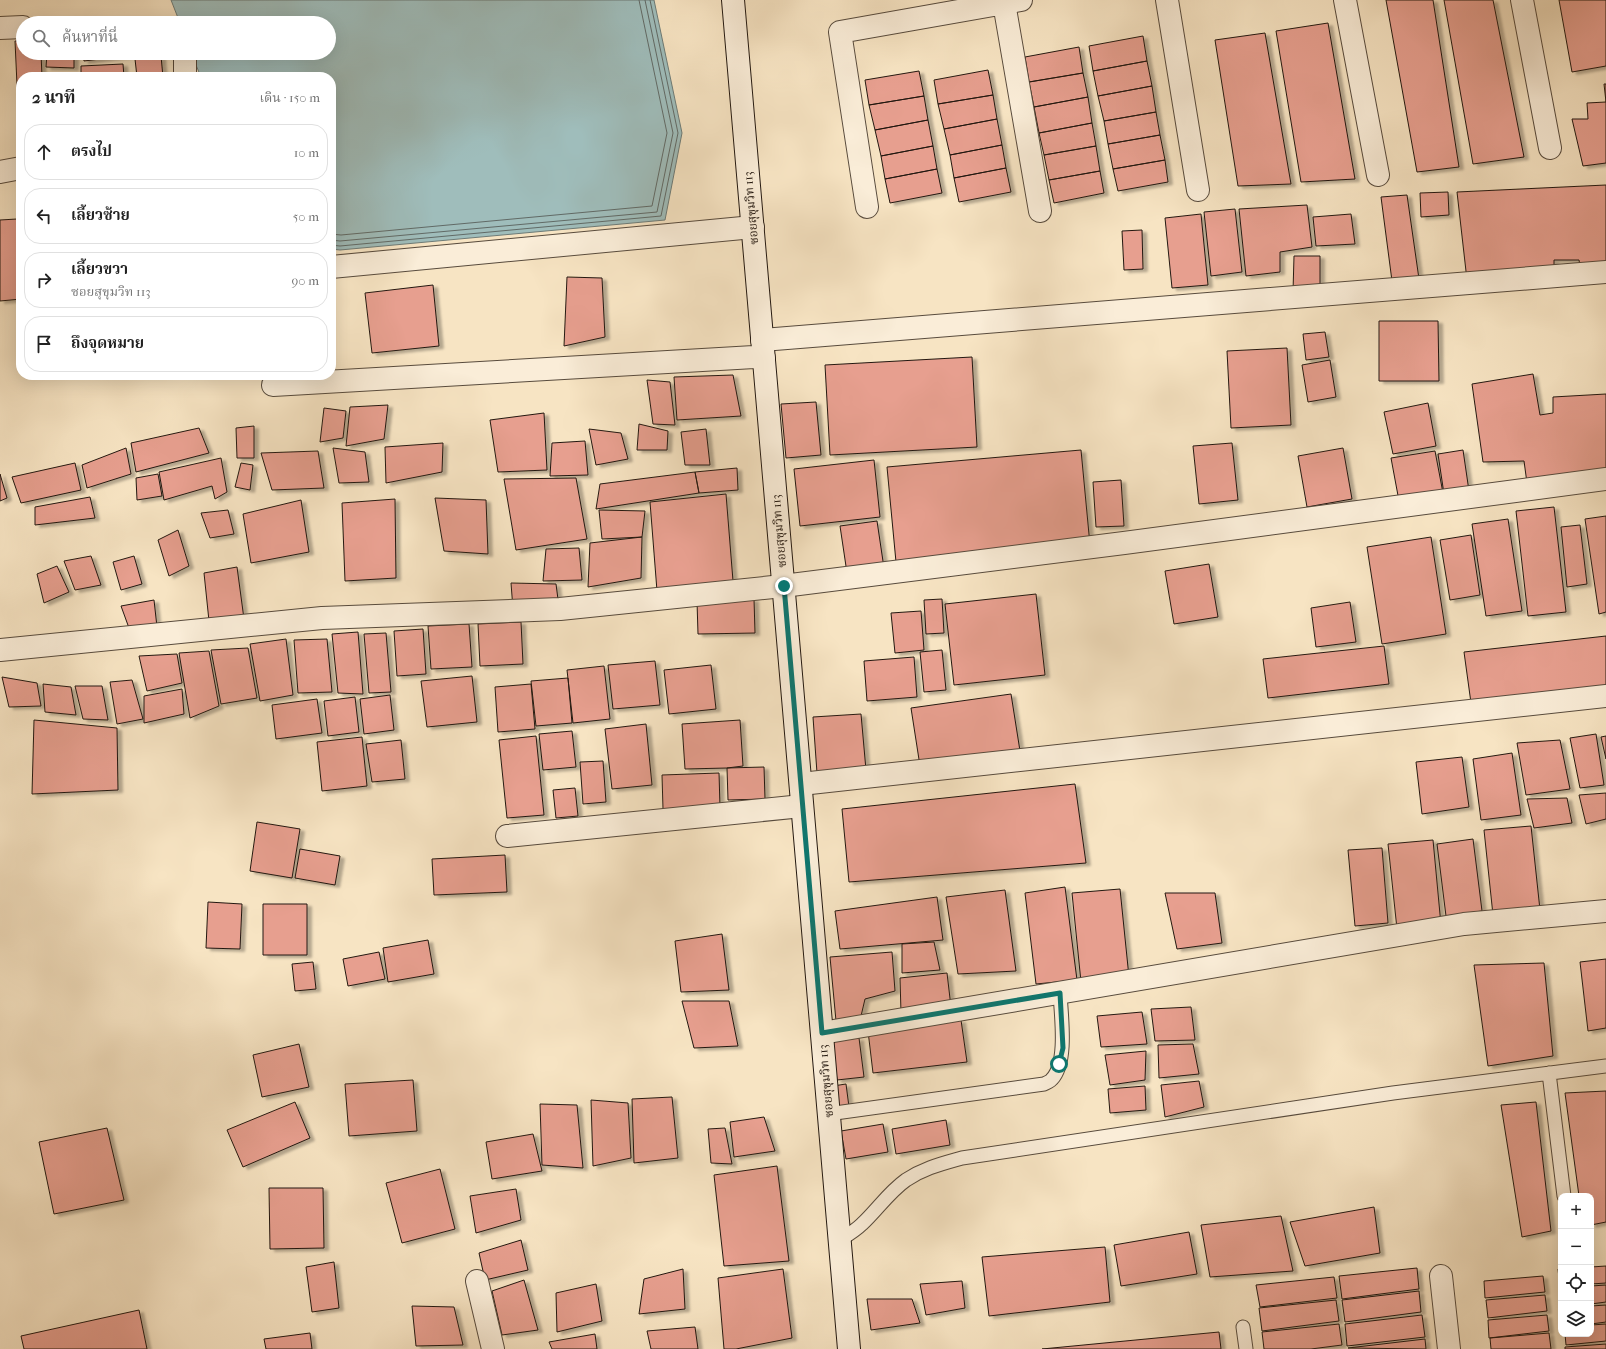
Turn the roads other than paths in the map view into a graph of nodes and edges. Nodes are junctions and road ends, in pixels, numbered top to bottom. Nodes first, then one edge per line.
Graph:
1 (733, 0) edge
2 (1167, 0) edge
3 (1345, 0) edge
4 (1522, 0) edge
5 (1012, 2) edge
6 (969, 5) edge
7 (16, 27) edge
8 (0, 28) edge
9 (185, 60) edge
10 (185, 72) edge
11 (1550, 148) dead end
12 (16, 169) edge
13 (0, 172) edge
14 (1378, 176) dead end
15 (1198, 190) dead end
16 (867, 207) dead end
17 (1040, 211) dead end
18 (753, 227) junction
19 (336, 267) edge
20 (1606, 272) edge
21 (763, 349) junction
22 (273, 385) dead end
23 (1606, 479) edge
24 (784, 586) junction
25 (0, 650) edge
26 (1606, 696) edge
27 (801, 784) junction
28 (802, 806) junction
29 (507, 836) dead end
30 (1606, 910) edge
31 (1060, 993) junction
32 (822, 1033) junction
33 (1606, 1066) edge
34 (1548, 1073) junction
35 (828, 1114) junction
36 (1564, 1193) edge
37 (840, 1240) junction
38 (1441, 1276) dead end
39 (477, 1281) dead end
40 (1242, 1327) dead end
41 (493, 1349) edge
42 (849, 1349) edge
43 (1246, 1349) edge
44 (1449, 1349) edge

1 - 18 street, ซอยสุขุมวิท 113
2 - 15 street
3 - 14 street
4 - 11 street
5 - 6 street
5 - 17 street
6 - 16 street
7 - 8 street
9 - 10 street
12 - 13 street
18 - 19 street
18 - 21 street, ซอยสุขุมวิท 113
20 - 21 street
21 - 22 street
21 - 24 street, ซอยสุขุมวิท 113
23 - 24 street
24 - 25 street
24 - 27 street, ซอยสุขุมวิท 113
26 - 27 street
27 - 28 street, ซอยสุขุมวิท 113
28 - 29 street
28 - 32 street, ซอยสุขุมวิท 113
30 - 31 street
31 - 32 street
31 - 35 lane
32 - 35 street, ซอยสุขุมวิท 113
33 - 34 lane
34 - 36 lane
34 - 37 lane
35 - 37 street, ซอยสุขุมวิท 113
37 - 42 street, ซอยสุขุมวิท 113
38 - 44 street
39 - 41 street
40 - 43 lane

